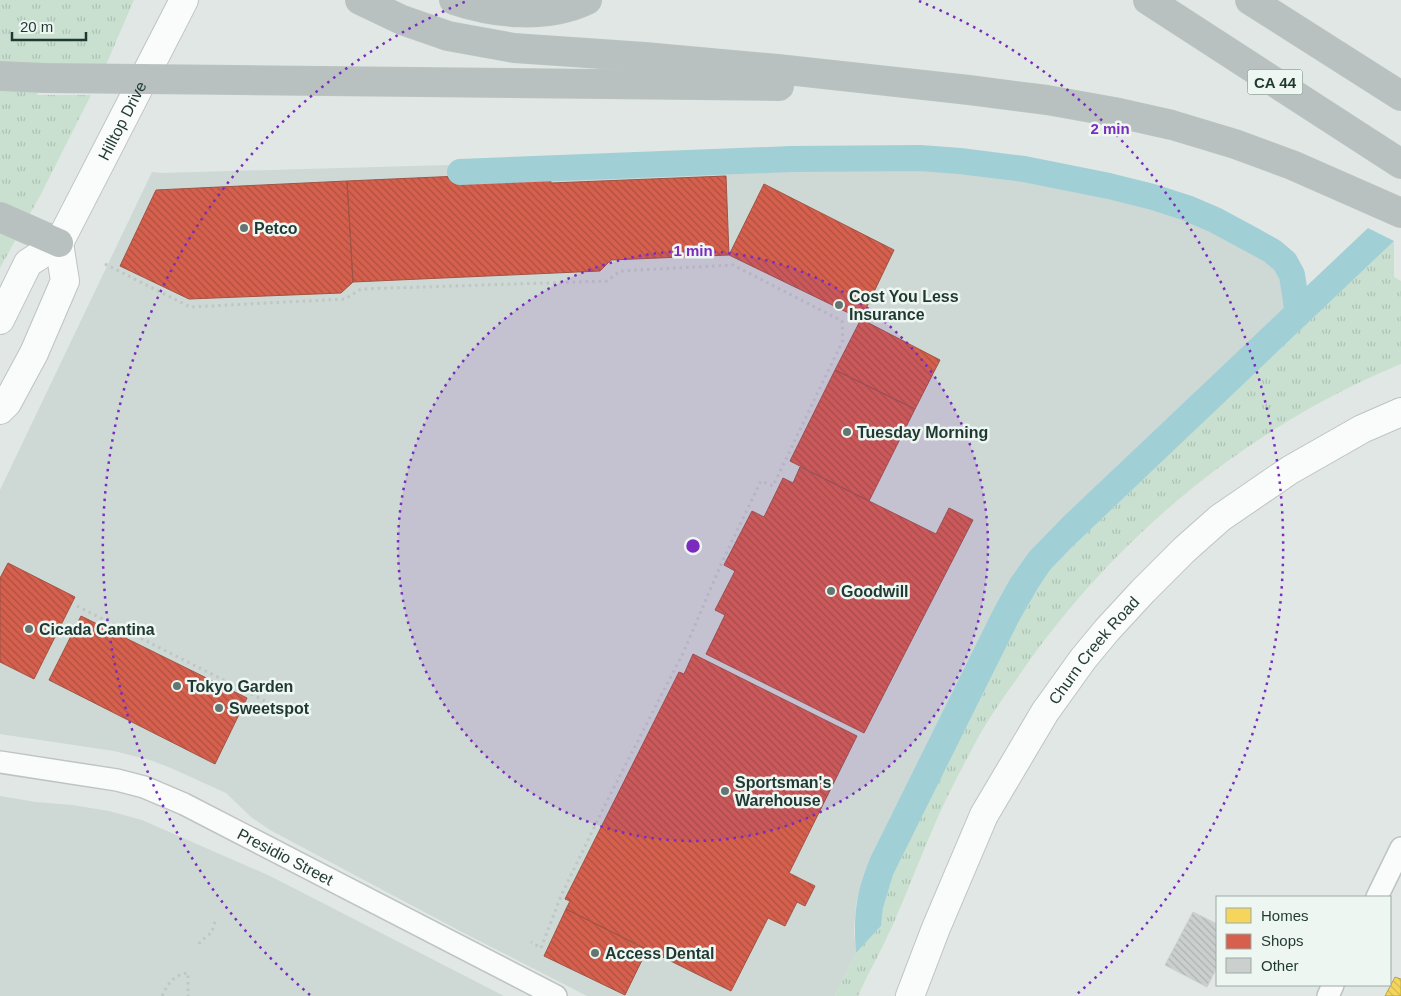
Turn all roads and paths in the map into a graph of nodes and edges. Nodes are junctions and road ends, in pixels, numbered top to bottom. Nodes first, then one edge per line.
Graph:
1 (184, 0) edge
2 (360, 0) edge
3 (454, 0) edge
4 (587, 0) edge
5 (1148, 0) edge
6 (1250, 0) edge
7 (0, 76) edge
8 (941, 87) junction
9 (1401, 96) edge
10 (1401, 164) edge
11 (1401, 213) edge
12 (0, 217) edge
13 (60, 242) junction
14 (104, 264) dead end
15 (0, 320) edge
16 (0, 410) edge
17 (1401, 412) edge
18 (77, 606) dead end
19 (265, 701) dead end
20 (0, 762) edge
21 (1401, 848) edge
22 (1377, 896) edge
23 (216, 918) dead end
24 (531, 942) dead end
25 (199, 944) dead end
26 (162, 996) edge
27 (189, 996) edge
28 (556, 996) edge
29 (910, 996) edge

1 - 13 main road, Hilltop Drive
2 - 8 highway
3 - 4 highway
5 - 10 highway, CA 44
6 - 9 highway
7 - 8 highway, bridge
8 - 11 highway
12 - 13 highway
13 - 15 main road, Hilltop Drive
13 - 16 main road
14 - 24 path
17 - 29 main road, Churn Creek Road
18 - 19 path
20 - 28 street, Presidio Street
21 - 22 street
23 - 25 path
26 - 27 path

